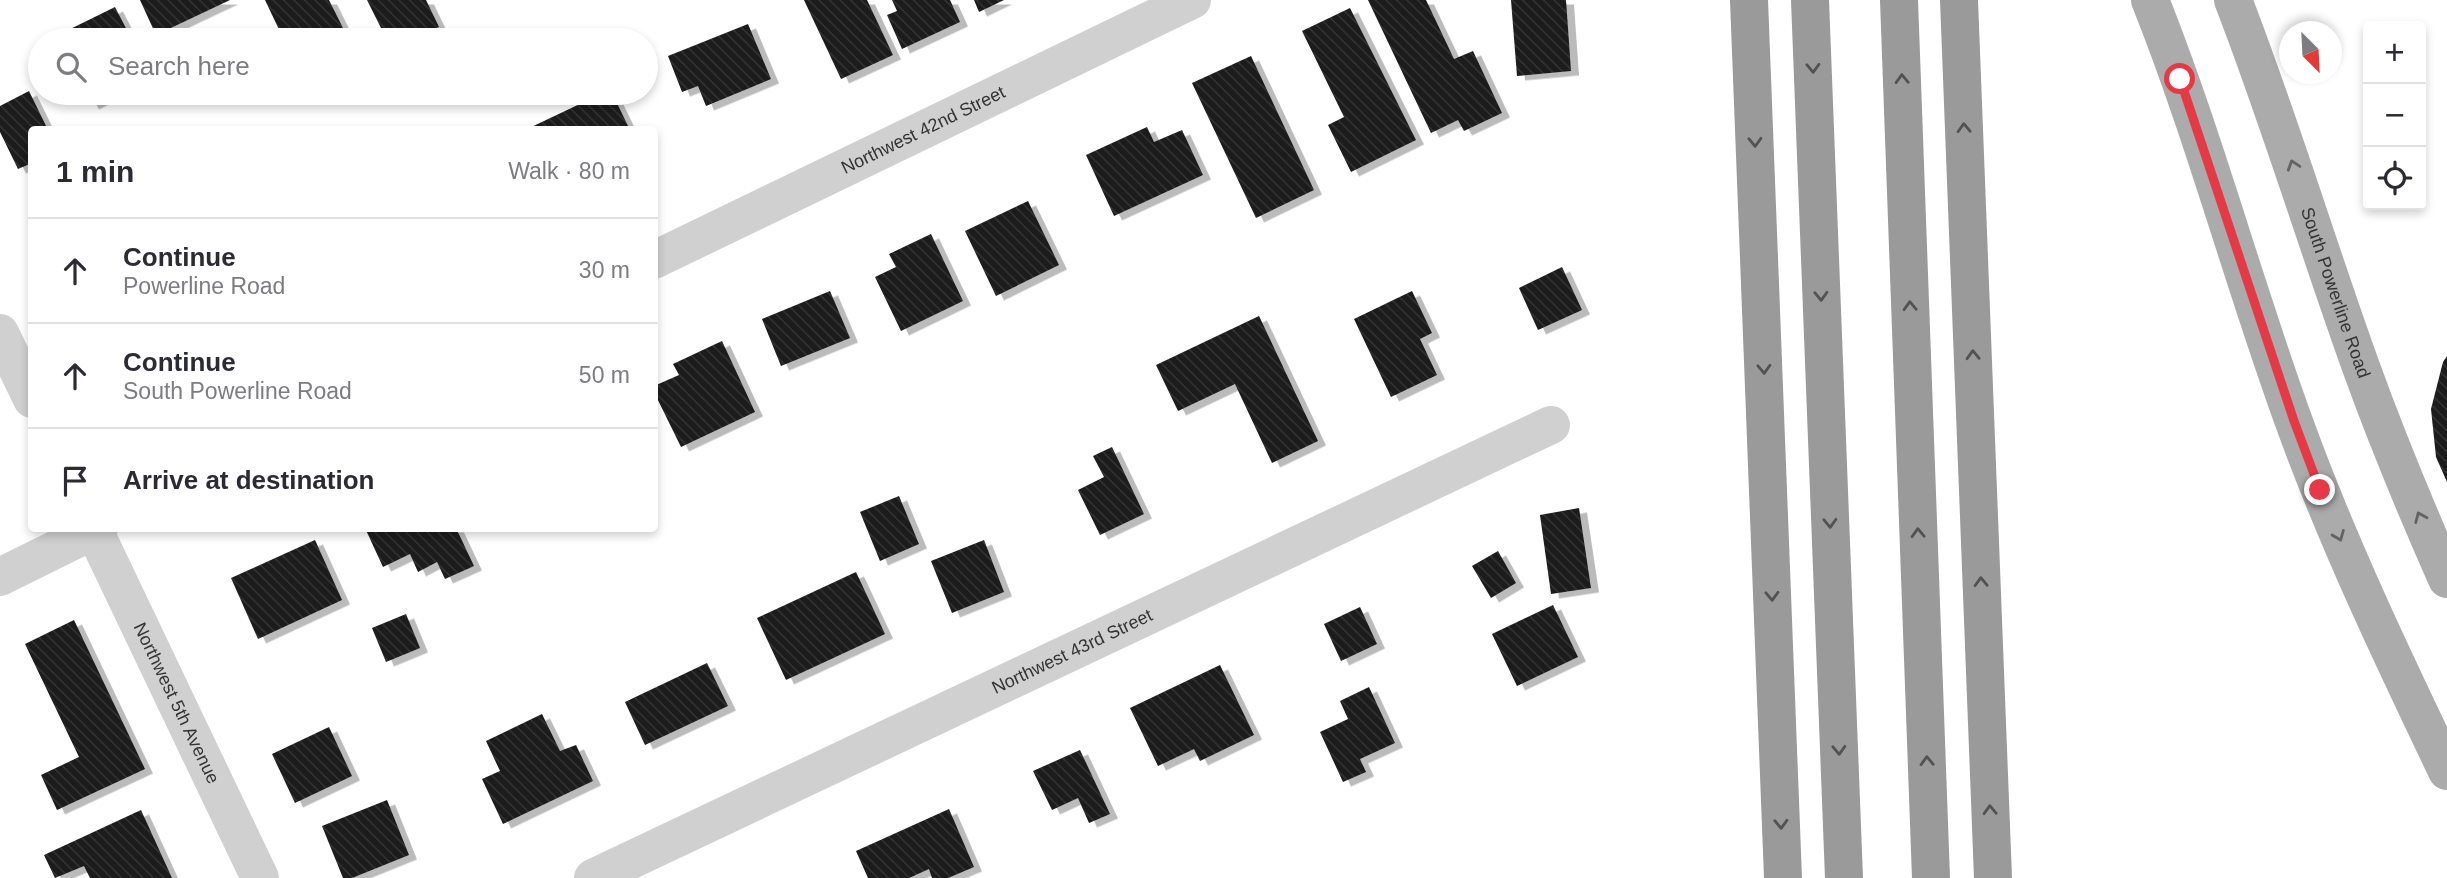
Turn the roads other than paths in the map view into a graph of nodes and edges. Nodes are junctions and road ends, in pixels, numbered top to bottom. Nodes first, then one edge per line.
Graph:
1 (1192, 0) edge
2 (1749, 0) edge
3 (1810, 0) edge
4 (1899, 0) edge
5 (1959, 0) edge
6 (2150, 0) edge
7 (2233, 0) edge
8 (658, 258) edge
9 (0, 333) edge
10 (28, 391) edge
11 (1551, 425) dead end
12 (90, 532) edge
13 (97, 532) edge
14 (0, 577) edge
15 (2447, 579) edge
16 (2447, 771) edge
17 (260, 878) edge
18 (593, 878) edge
19 (1783, 878) edge
20 (1844, 878) edge
21 (1931, 878) edge
22 (1993, 878) edge

1 - 8 street, Northwest 42nd Street
2 -> 19 highway
3 -> 20 highway
21 -> 4 highway
22 -> 5 highway
6 -> 16 main road
15 -> 7 main road, South Powerline Road
9 - 10 street
11 - 18 street, Northwest 43rd Street
12 - 14 street
13 - 17 street, Northwest 5th Avenue

